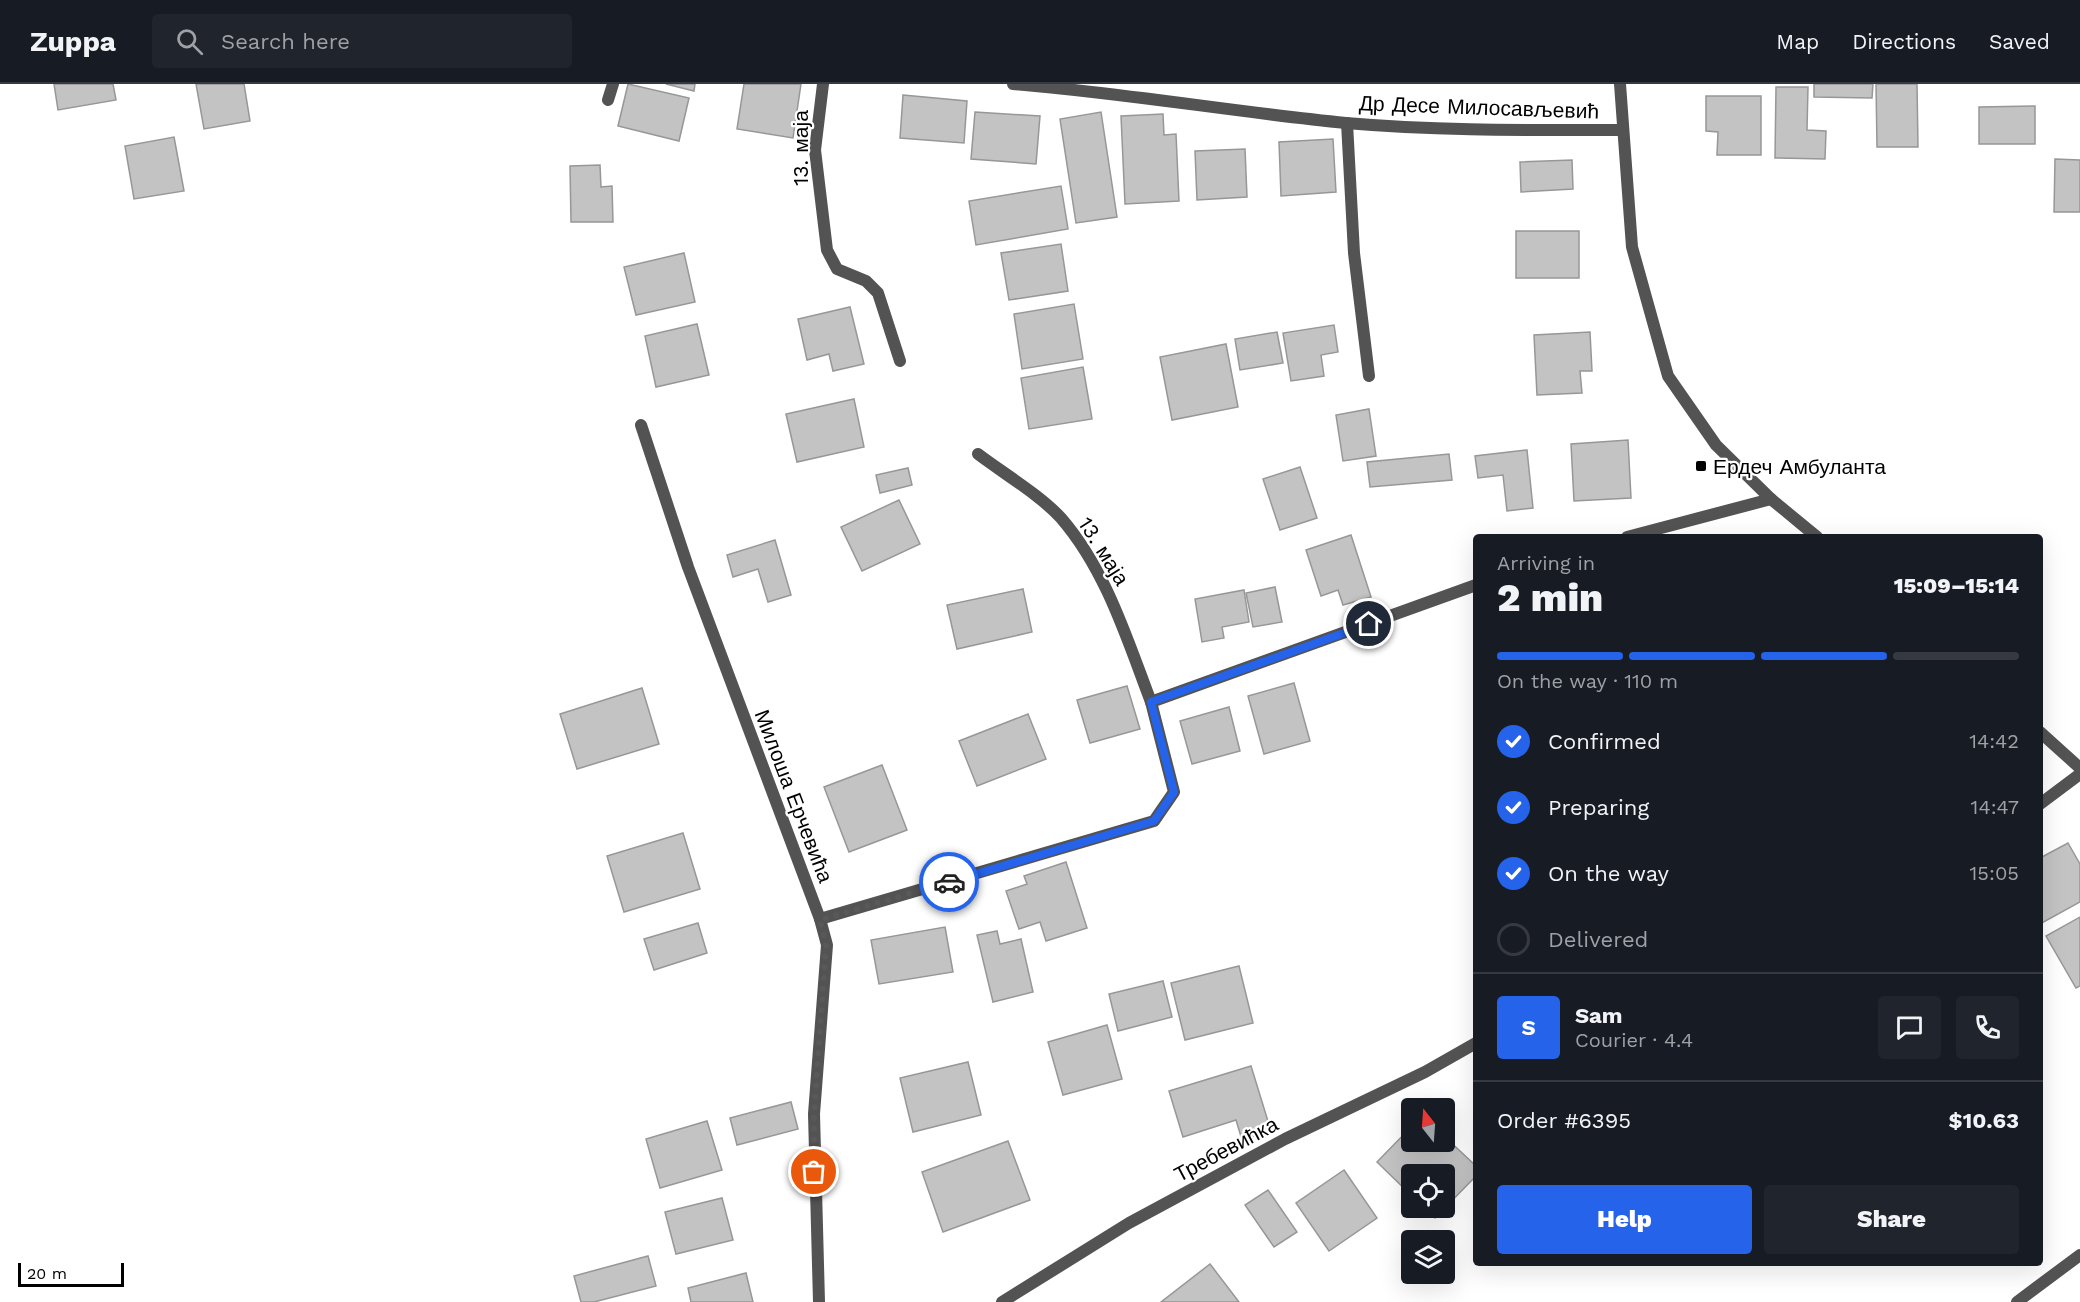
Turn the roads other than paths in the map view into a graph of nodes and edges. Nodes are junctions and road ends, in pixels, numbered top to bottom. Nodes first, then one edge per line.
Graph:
1 (613, 84) edge
2 (823, 84) edge
3 (1013, 84) edge
4 (1620, 84) edge
5 (608, 100) dead end
6 (1347, 123) junction
7 (1622, 130) junction
8 (900, 361) dead end
9 (1369, 376) dead end
10 (641, 425) dead end
11 (978, 454) dead end
12 (1771, 499) junction
13 (1638, 534) edge
14 (1813, 534) edge
15 (1473, 586) edge
16 (1151, 702) junction
17 (2043, 735) edge
18 (2080, 768) edge
19 (2080, 774) edge
20 (2043, 802) edge
21 (820, 920) junction
22 (1473, 1045) edge
23 (2080, 1255) edge
24 (819, 1302) edge
25 (1002, 1302) edge
26 (2017, 1302) edge

1 - 5 street
2 - 8 street, 13. маја
3 - 6 street, Др Десе Милосављевић
4 - 7 street
6 - 7 street, Др Десе Милосављевић
6 - 9 street
7 - 12 street
10 - 21 street, Милоша Ерчевића
11 - 16 street, 13. маја
12 - 13 street
12 - 14 street
15 - 16 street
16 - 21 street, 13. маја
17 - 18 street
19 - 20 street
21 - 24 street, Милоша Ерчевића
22 - 25 street, Требевићка
23 - 26 street

